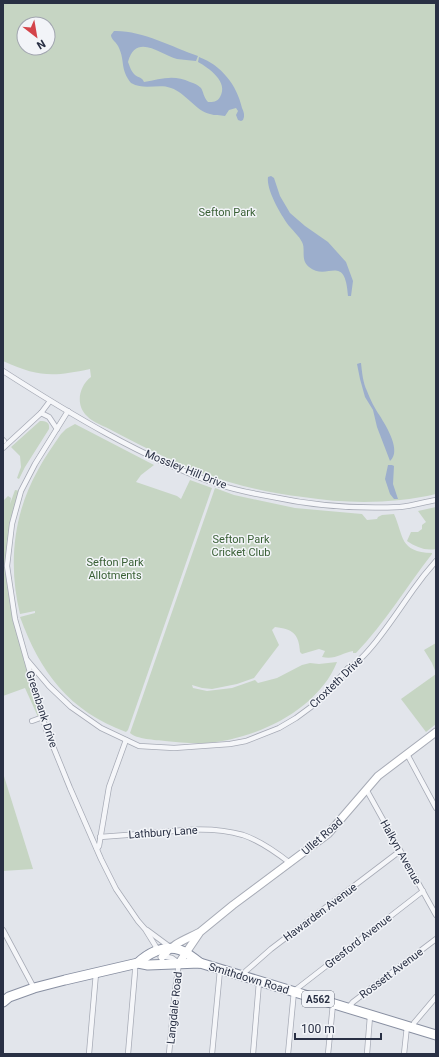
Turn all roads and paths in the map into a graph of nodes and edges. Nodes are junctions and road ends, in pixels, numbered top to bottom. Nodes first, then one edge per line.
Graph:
1 (3, 370) edge
2 (50, 401) junction
3 (68, 411) junction
4 (41, 413) junction
5 (57, 429) junction
6 (3, 448) edge
7 (436, 500) edge
8 (436, 561) edge
9 (26, 659) junction
10 (42, 717) junction
11 (32, 721) dead end
12 (436, 732) edge
13 (126, 740) junction
14 (407, 754) junction
15 (366, 789) junction
16 (436, 808) edge
17 (100, 837) junction
18 (97, 849) junction
19 (400, 851) junction
20 (290, 863) junction
21 (423, 891) junction
22 (436, 915) edge
23 (145, 929) junction
24 (3, 930) edge
25 (200, 932) junction
26 (436, 939) edge
27 (170, 947) junction
28 (186, 952) junction
29 (160, 954) junction
30 (136, 963) junction
31 (179, 963) junction
32 (200, 963) junction
33 (220, 970) junction
34 (96, 973) junction
35 (243, 976) junction
36 (259, 982) junction
37 (34, 988) junction
38 (294, 991) junction
39 (436, 997) edge
40 (5, 999) edge
41 (333, 1004) junction
42 (348, 1008) junction
43 (370, 1016) junction
44 (409, 1027) junction
45 (436, 1035) edge
46 (89, 1054) edge
47 (128, 1054) edge
48 (169, 1054) edge
49 (212, 1054) edge
50 (253, 1054) edge
51 (288, 1054) edge
52 (328, 1054) edge
53 (367, 1054) edge
54 (404, 1054) edge

1 - 2 street, Mossley Hill Drive
2 - 3 street, Mossley Hill Drive
2 - 4 street
3 - 5 street, Greenbank Drive
3 - 7 street, Mossley Hill Drive
4 - 5 street
4 - 6 street
5 - 9 street, Greenbank Drive
8 - 13 street, Croxteth Drive
9 - 10 street, Greenbank Drive
9 - 13 street, Croxteth Drive
10 - 11 street
10 - 18 street, Greenbank Drive
12 - 14 main road, Ullet Road
13 - 17 street
14 - 15 main road, Ullet Road
14 - 16 street
15 - 19 street, Halkyn Avenue
15 - 20 main road, Ullet Road
17 - 18 street
17 - 20 street, Lathbury Lane
18 - 23 street, Greenbank Drive
19 - 21 street, Halkyn Avenue
19 - 35 street, Hawarden Avenue
20 - 25 main road, Ullet Road
21 - 22 street, Halkyn Avenue
21 - 38 street, Gresford Avenue
23 - 27 street
23 - 29 street, Greenbank Drive
24 - 37 street
25 - 27 main road, Ullet Road
25 - 28 main road, Ullet Road
26 - 42 street, Rossett Avenue
27 - 28 highway, Smithdown Road / A562
27 - 29 highway, Smithdown Road / A562
28 - 31 main road, Ullet Road
28 - 32 highway, Smithdown Road / A562
29 - 30 highway, Smithdown Road / A562
29 - 31 street
30 - 31 highway, Smithdown Road / A562
30 - 34 highway, Smithdown Road / A562
30 - 47 street
31 - 32 highway, Smithdown Road / A562
31 - 48 street, Langdale Road
32 - 33 highway, Smithdown Road / A562
33 - 35 highway, Smithdown Road / A562
33 - 49 street
34 - 37 highway, Smithdown Road / A562
34 - 46 street
35 - 36 highway, Smithdown Road / A562
36 - 38 highway, Smithdown Road / A562
36 - 50 street
37 - 40 highway, Smithdown Road / A562
38 - 41 highway, Smithdown Road / A562
38 - 51 street
39 - 44 street
41 - 42 highway, Smithdown Road / A562
41 - 52 street
42 - 43 highway, Smithdown Road / A562
43 - 44 highway, Smithdown Road / A562
43 - 53 street
44 - 45 highway, Smithdown Road / A562
44 - 54 street

